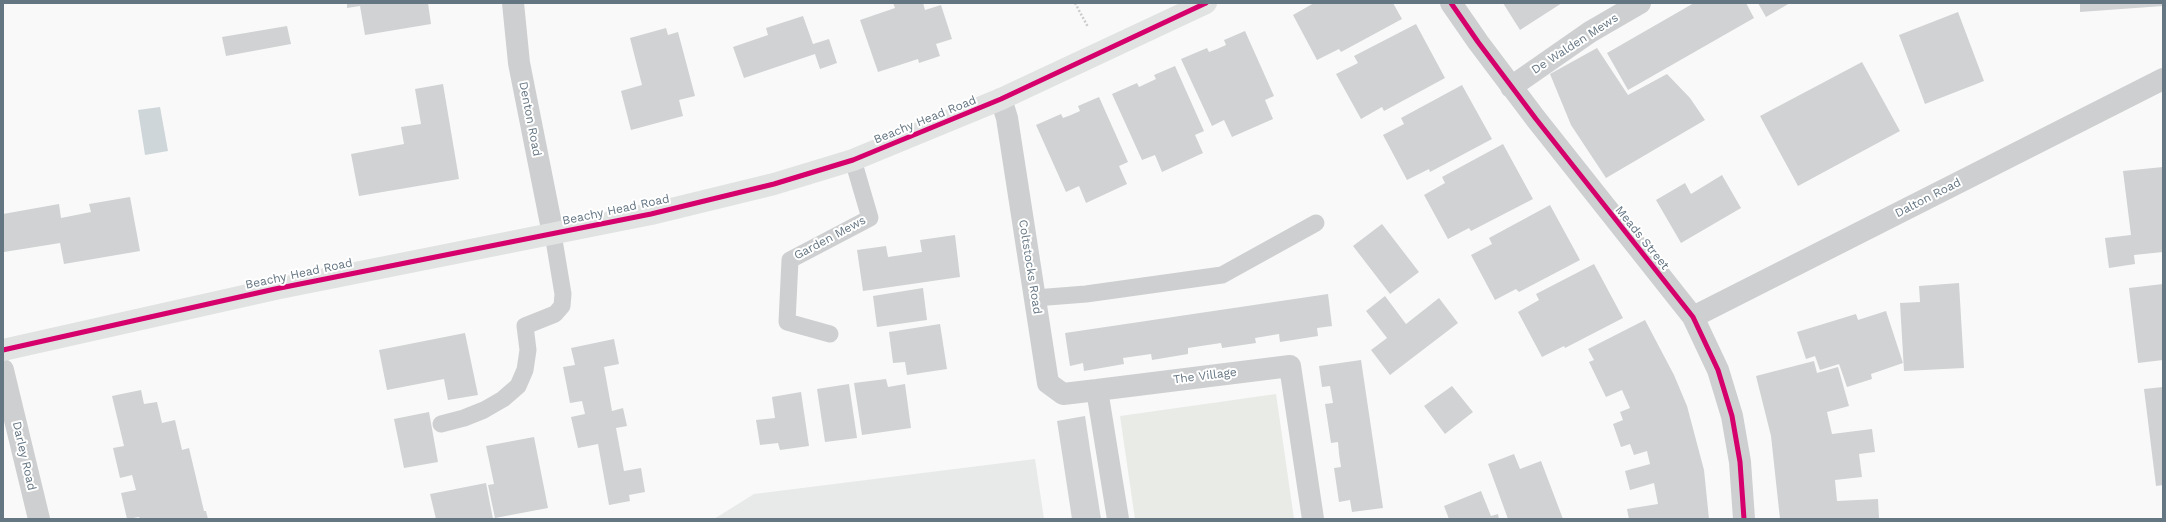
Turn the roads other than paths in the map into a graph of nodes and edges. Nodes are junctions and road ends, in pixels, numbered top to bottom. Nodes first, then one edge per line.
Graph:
1 (513, 3) edge
2 (1206, 3) edge
3 (1451, 3) edge
4 (1640, 3) edge
5 (2163, 80) edge
6 (1511, 87) junction
7 (1001, 99) junction
8 (853, 160) junction
9 (1316, 223) dead end
10 (553, 234) junction
11 (1035, 298) junction
12 (1692, 317) junction
13 (830, 334) dead end
14 (3, 350) edge
15 (3, 370) edge
16 (1097, 390) junction
17 (441, 424) dead end
18 (39, 519) edge
19 (1118, 519) edge
20 (1313, 519) edge
21 (1744, 519) edge

1 - 10 street, Denton Road
2 - 7 street, Beachy Head Road
3 - 6 street, Meads Street
4 - 6 street, De Walden Mews
5 - 12 street, Dalton Road
6 - 12 street, Meads Street
7 - 8 street, Beachy Head Road
7 - 11 street, Coltstocks Road
8 - 10 street, Beachy Head Road
8 - 13 lane, Garden Mews
9 - 11 lane
10 - 14 street, Beachy Head Road
10 - 17 lane
11 - 16 street, Coltstocks Road
12 - 21 street, Meads Street
15 - 18 street, Darley Road
16 - 19 street
16 - 20 street, The Village

